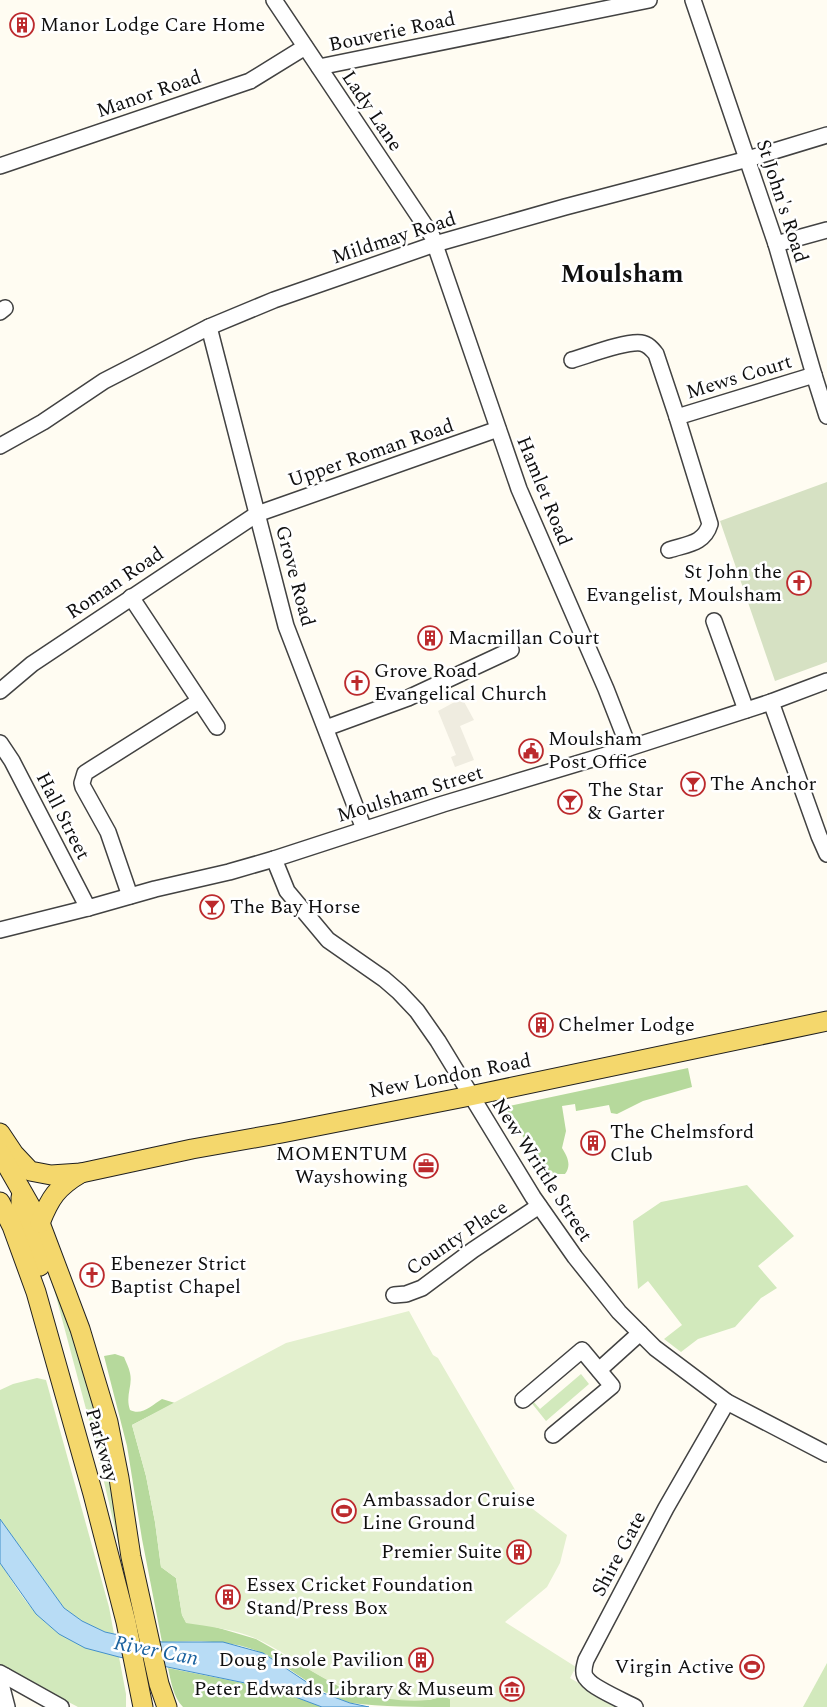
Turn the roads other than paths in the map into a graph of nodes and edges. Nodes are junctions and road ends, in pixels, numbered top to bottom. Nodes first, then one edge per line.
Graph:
1 (274, 0) edge
2 (649, 0) edge
3 (693, 0) edge
4 (305, 46) junction
5 (320, 67) junction
6 (827, 135) edge
7 (748, 159) junction
8 (0, 166) edge
9 (827, 230) edge
10 (435, 244) junction
11 (776, 244) junction
12 (209, 327) junction
13 (572, 360) dead end
14 (814, 375) junction
15 (827, 416) edge
16 (677, 417) junction
17 (498, 429) junction
18 (0, 446) edge
19 (257, 514) junction
20 (669, 550) dead end
21 (131, 596) junction
22 (714, 621) dead end
23 (511, 650) dead end
24 (827, 681) edge
25 (0, 691) edge
26 (199, 701) junction
27 (771, 702) junction
28 (746, 710) junction
29 (217, 727) dead end
30 (326, 728) junction
31 (0, 743) edge
32 (629, 748) junction
33 (364, 829) junction
34 (827, 854) edge
35 (274, 859) junction
36 (130, 896) junction
37 (88, 908) junction
38 (0, 930) edge
39 (827, 1021) edge
40 (470, 1096) junction
41 (0, 1133) edge
42 (0, 1153) edge
43 (81, 1173) junction
44 (51, 1174) junction
45 (24, 1193) junction
46 (539, 1206) junction
47 (2, 1211) edge
48 (40, 1223) junction
49 (36, 1292) junction
50 (394, 1295) dead end
51 (640, 1333) junction
52 (599, 1370) junction
53 (523, 1400) dead end
54 (727, 1402) junction
55 (553, 1435) dead end
56 (825, 1448) edge
57 (3, 1674) edge
58 (165, 1700) edge
59 (7, 1707) edge
60 (61, 1707) edge
61 (143, 1707) edge
62 (635, 1707) edge

1 - 4 street, Lady Lane
2 - 5 street, Bouverie Road
3 - 7 street, St John's Road
4 - 5 street, Lady Lane
4 - 8 street, Manor Road
5 - 10 street, Lady Lane
6 - 7 street, Mildmay Road
7 - 10 street, Mildmay Road
7 - 11 street, St John's Road
9 - 11 street
10 - 12 street, Mildmay Road
10 - 17 street, Hamlet Road
11 - 14 street, St John's Road
12 - 18 street, Mildmay Road
12 - 19 street, Grove Road
13 - 16 street, Mews Court
14 - 15 street, St John's Road
14 - 16 street, Mews Court
16 - 20 street, Mews Court
17 - 19 street, Upper Roman Road
17 - 32 street, Hamlet Road
19 - 21 street, Roman Road
19 - 30 street, Grove Road
21 - 25 street, Roman Road
21 - 26 street
22 - 28 street
23 - 30 street
24 - 27 street, Moulsham Street
26 - 29 street
26 - 36 street
27 - 28 street, Moulsham Street
27 - 34 street
28 - 32 street, Moulsham Street
30 - 33 street, Grove Road
31 - 37 street, Hall Street
32 - 33 street, Moulsham Street
33 - 35 street, Moulsham Street
35 - 36 street, Moulsham Street
35 - 40 street, New Writtle Street
36 - 37 street, Moulsham Street
37 - 38 street, Moulsham Street
39 - 40 main road, New London Road
40 - 43 main road, New London Road
40 - 46 street, New Writtle Street
41 - 44 main road
42 - 45 main road, Parkway
43 - 44 main road, New London Road
43 - 48 main road, New London Road
44 - 45 main road
45 - 48 main road, Parkway
45 - 49 main road
46 - 50 street, County Place
46 - 51 street, New Writtle Street
47 - 49 main road, Parkway
48 - 58 main road, Parkway
49 - 61 main road, Parkway
51 - 52 street
51 - 54 street, New Writtle Street
52 - 53 street
52 - 55 street
54 - 56 street, New Writtle Street
54 - 62 street, Shire Gate
57 - 59 street
57 - 60 street

